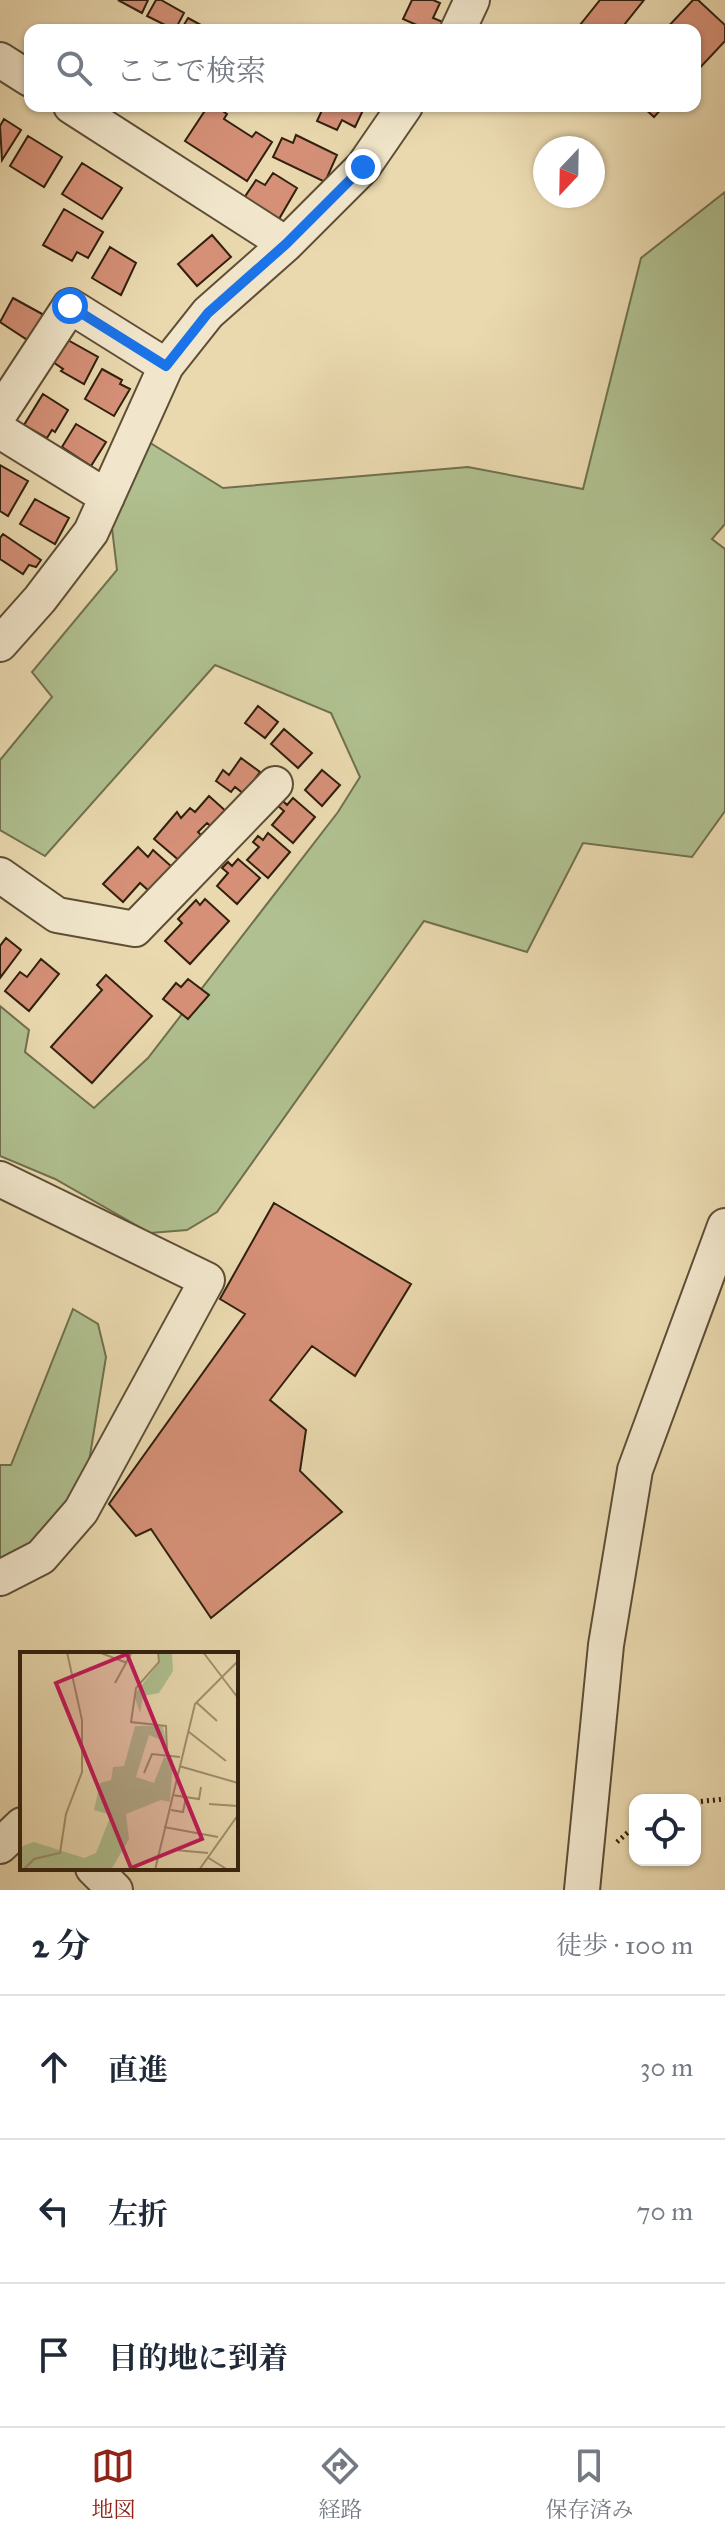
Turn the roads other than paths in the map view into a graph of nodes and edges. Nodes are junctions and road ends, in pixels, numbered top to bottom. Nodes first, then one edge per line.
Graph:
1 (472, 0) edge
2 (461, 24) edge
3 (0, 60) edge
4 (24, 75) edge
5 (80, 112) edge
6 (401, 112) edge
7 (286, 244) junction
8 (166, 366) junction
9 (0, 413) edge
10 (0, 431) edge
11 (107, 497) junction
12 (0, 644) edge
13 (275, 784) dead end
14 (1, 878) edge
15 (0, 1179) edge
16 (725, 1226) edge
17 (0, 1578) edge
18 (20, 1827) edge
19 (0, 1846) edge
20 (95, 1870) edge
21 (115, 1890) edge
22 (582, 1890) edge

1 - 2 street
3 - 4 street
5 - 7 street
6 - 7 street
7 - 8 street
8 - 9 street
8 - 11 street
10 - 11 street
11 - 12 street
13 - 14 street
15 - 17 street
16 - 22 street
18 - 19 street
20 - 21 street

